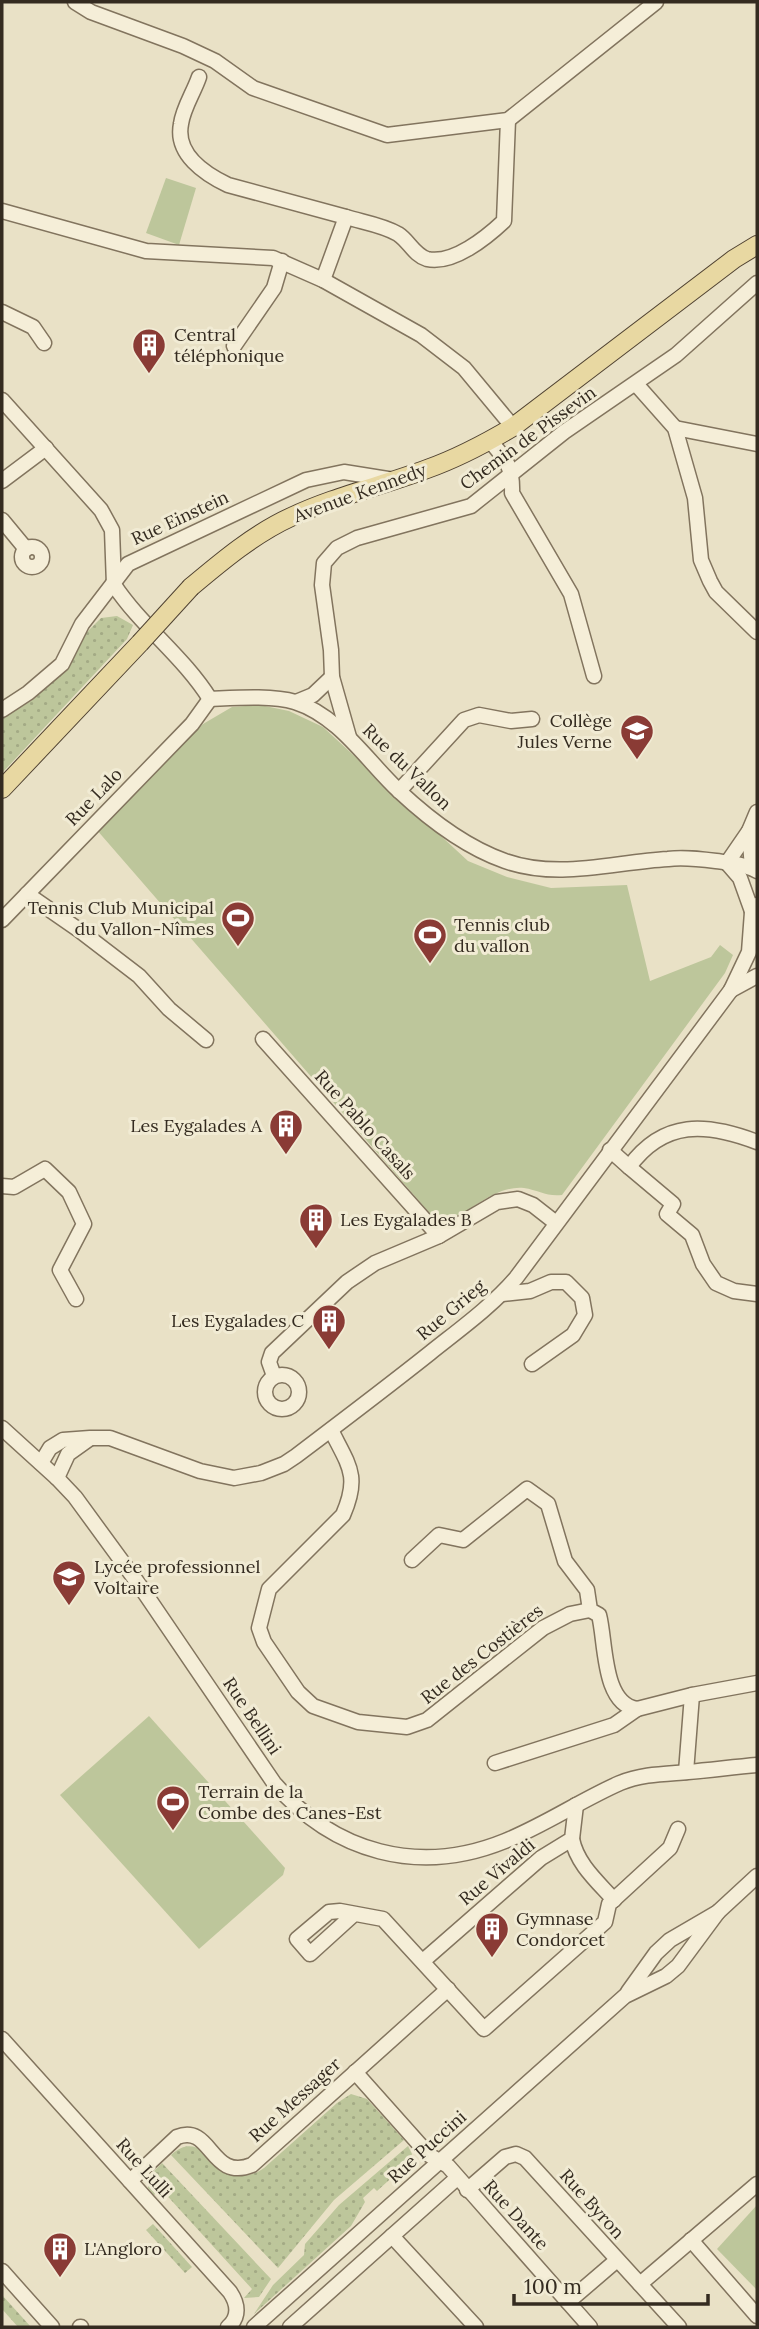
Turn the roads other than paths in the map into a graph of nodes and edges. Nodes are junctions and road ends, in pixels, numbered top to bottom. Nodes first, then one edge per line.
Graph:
1 (75, 2) edge
2 (656, 2) edge
3 (200, 77) dead end
4 (508, 120) junction
5 (3, 214) edge
6 (345, 217) junction
7 (757, 245) edge
8 (282, 261) junction
9 (323, 280) junction
10 (757, 283) edge
11 (2, 312) edge
12 (44, 343) dead end
13 (234, 346) dead end
14 (636, 384) junction
15 (2, 400) edge
16 (513, 427) junction
17 (675, 428) junction
18 (490, 441) junction
19 (757, 444) edge
20 (46, 448) junction
21 (513, 475) junction
22 (396, 480) junction
23 (2, 481) edge
24 (2, 520) edge
25 (26, 549) dead end
26 (114, 585) junction
27 (757, 632) edge
28 (594, 676) dead end
29 (332, 677) junction
30 (210, 699) junction
31 (296, 702) junction
32 (4, 703) edge
33 (532, 719) dead end
34 (349, 737) junction
35 (2, 789) edge
36 (399, 791) junction
37 (757, 812) edge
38 (749, 831) junction
39 (727, 863) junction
40 (754, 869) edge
41 (27, 894) junction
42 (755, 909) edge
43 (2, 920) edge
44 (757, 927) edge
45 (757, 976) edge
46 (731, 990) junction
47 (263, 1039) dead end
48 (206, 1040) dead end
49 (757, 1142) edge
50 (610, 1150) junction
51 (629, 1167) junction
52 (2, 1186) edge
53 (556, 1223) junction
54 (439, 1236) junction
55 (502, 1294) junction
56 (757, 1294) edge
57 (76, 1299) dead end
58 (532, 1364) dead end
59 (274, 1376) dead end
60 (2, 1428) edge
61 (331, 1430) junction
62 (90, 1438) junction
63 (63, 1440) junction
64 (21, 1445) junction
65 (41, 1463) junction
66 (57, 1478) junction
67 (412, 1560) dead end
68 (590, 1610) junction
69 (757, 1683) edge
70 (692, 1695) junction
71 (636, 1709) junction
72 (495, 1763) dead end
73 (757, 1765) edge
74 (686, 1772) junction
75 (576, 1805) junction
76 (678, 1829) dead end
77 (572, 1839) junction
78 (757, 1876) edge
79 (614, 1900) junction
80 (718, 1912) junction
81 (353, 1915) dead end
82 (423, 1961) junction
83 (448, 1989) junction
84 (625, 1996) junction
85 (2, 2039) edge
86 (355, 2072) junction
87 (440, 2161) junction
88 (130, 2181) junction
89 (462, 2184) junction
90 (757, 2184) edge
91 (392, 2236) junction
92 (691, 2240) junction
93 (617, 2260) junction
94 (2, 2270) edge
95 (640, 2284) junction
96 (568, 2302) junction
97 (757, 2316) edge
98 (235, 2325) edge
99 (672, 2325) edge
100 (259, 2326) edge
101 (52, 2327) edge
102 (290, 2327) edge
103 (476, 2327) edge
104 (590, 2327) edge

1 - 4 street
2 - 4 street
3 - 6 street
4 - 6 street
5 - 8 street
6 - 9 street
7 - 16 main road, Avenue Kennedy
8 - 9 street
8 - 13 street
9 - 16 street
10 - 14 street, Chemin de Pissevin
11 - 12 street
14 - 17 street
14 - 21 street, Chemin de Pissevin
15 - 20 street
16 - 18 main road, Avenue Kennedy
17 - 19 street
17 - 27 street
18 - 21 street
18 - 22 main road, Avenue Kennedy
20 - 23 street
20 - 26 street
21 - 28 street
21 - 29 street, Chemin de Pissevin
22 - 26 street, Rue Einstein
22 - 35 main road, Avenue Kennedy, bridge
24 - 25 street
26 - 30 street
26 - 32 street, Rue Einstein
29 - 31 street
29 - 34 street, Chemin de Pissevin
30 - 31 street, Rue du Vallon
30 - 41 street, Rue Lalo
31 - 34 street, Rue du Vallon
33 - 36 street
34 - 36 street, Rue du Vallon
36 - 39 street, Rue du Vallon
37 - 38 street
38 - 39 street
38 - 40 street
39 - 40 street, Rue du Vallon
39 - 42 street
41 - 43 street, Rue Lalo
41 - 48 street
42 - 44 street
42 - 46 street, Rue Grieg
45 - 46 street, Rue Grieg
46 - 50 street, Rue Grieg
47 - 54 street, Rue Pablo Casals
49 - 51 street
50 - 51 street
50 - 53 street, Rue Grieg
51 - 56 street
52 - 57 street
53 - 54 street
53 - 55 street, Rue Grieg
54 - 59 street
55 - 58 street
55 - 61 street, Rue Grieg
60 - 64 street, Rue Bellini
61 - 62 street, Rue Grieg
61 - 68 street, Rue des Costières
62 - 63 street, Rue Grieg
62 - 66 street
63 - 64 street, Rue Grieg
63 - 65 street
64 - 65 street, Rue Bellini
65 - 66 street, Rue Bellini
66 - 75 street, Rue Bellini
67 - 68 street
68 - 71 street
69 - 70 street
70 - 71 street
70 - 74 street
71 - 72 street
73 - 74 street, Rue Bellini
74 - 75 street, Rue Bellini
75 - 77 street
76 - 79 street
77 - 79 street
77 - 82 street, Rue Vivaldi
78 - 80 street, Rue Puccini
79 - 83 street
80 - 84 street, Rue Puccini
80 - 84 street, Rue Puccini
81 - 82 street
82 - 83 street
83 - 86 street, Rue Messager
84 - 87 street, Rue Puccini
85 - 88 street, Rue Lulli
86 - 87 street, Rue Dante
86 - 88 street, Rue Messager
87 - 89 street, Rue Dante
87 - 100 street, Rue Puccini
88 - 98 street, Rue Lulli
89 - 91 street, Rue Byron
89 - 93 street, Rue Byron
89 - 96 street, Rue Dante
90 - 92 street
91 - 102 street, Rue Byron
91 - 103 street
92 - 95 street
92 - 97 street
93 - 95 street, Rue Byron
93 - 96 street
94 - 101 street
95 - 99 street, Rue Byron
96 - 104 street, Rue Dante

